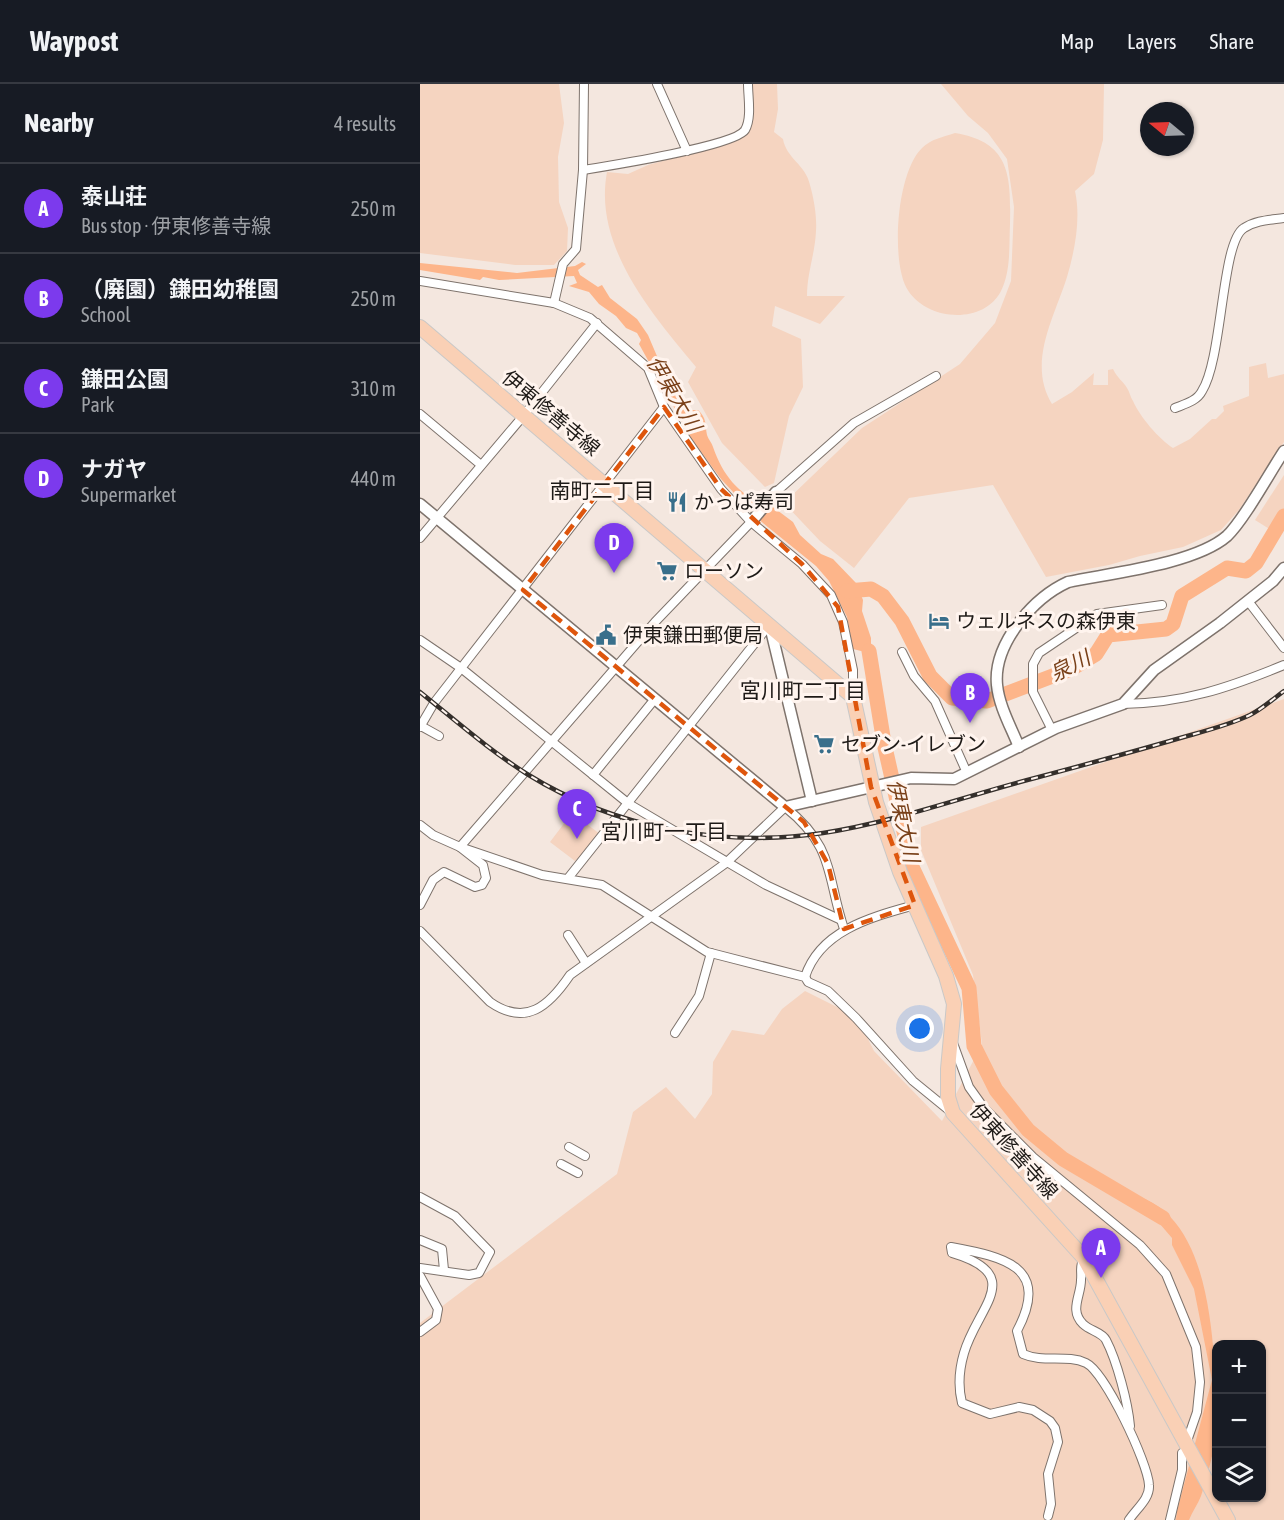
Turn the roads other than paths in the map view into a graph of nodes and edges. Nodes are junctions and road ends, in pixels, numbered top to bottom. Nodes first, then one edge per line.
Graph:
1 (584, 84) edge
2 (657, 84) edge
3 (748, 84) edge
4 (687, 151) junction
5 (584, 170) junction
6 (1284, 218) edge
7 (420, 281) edge
8 (555, 298) junction
9 (597, 323) junction
10 (420, 327) edge
11 (936, 375) dead end
12 (664, 407) junction
13 (1176, 408) dead end
14 (420, 414) edge
15 (524, 415) junction
16 (1284, 451) edge
17 (481, 465) junction
18 (604, 483) junction
19 (776, 492) joint
20 (420, 504) edge
21 (436, 517) junction
22 (751, 522) junction
23 (420, 538) edge
24 (1284, 568) edge
25 (704, 569) junction
26 (523, 591) junction
27 (1248, 601) junction
28 (1162, 605) dead end
29 (770, 624) junction
30 (420, 640) edge
31 (1284, 648) edge
32 (902, 652) dead end
33 (1284, 665) edge
34 (461, 668) junction
35 (616, 669) junction
36 (853, 697) junction
37 (654, 700) junction
38 (1123, 704) junction
39 (420, 726) edge
40 (687, 728) junction
41 (1052, 730) junction
42 (439, 736) dead end
43 (554, 741) junction
44 (1019, 747) junction
45 (967, 773) junction
46 (593, 775) junction
47 (877, 786) junction
48 (812, 801) junction
49 (629, 804) junction
50 (784, 807) junction
51 (420, 825) edge
52 (460, 847) junction
53 (726, 862) junction
54 (569, 877) junction
55 (915, 905) junction
56 (420, 906) edge
57 (651, 918) junction
58 (842, 925) junction
59 (420, 931) edge
60 (568, 935) dead end
61 (711, 953) junction
62 (586, 963) junction
63 (804, 977) junction
64 (675, 1033) dead end
65 (951, 1035) junction
66 (953, 1113) junction
67 (569, 1147) dead end
68 (585, 1156) dead end
69 (561, 1164) dead end
70 (578, 1173) dead end
71 (420, 1197) edge
72 (420, 1240) edge
73 (1083, 1258) junction
74 (420, 1268) edge
75 (444, 1270) junction
76 (420, 1276) edge
77 (420, 1332) edge
78 (1129, 1432) junction
79 (1187, 1449) junction
80 (1048, 1516) dead end
81 (1128, 1520) edge
82 (1170, 1520) edge
83 (1228, 1520) edge

1 - 5 street
2 - 4 street
3 - 4 street
4 - 5 street
5 - 8 street
6 - 13 street
7 - 8 street
8 - 9 street
9 - 12 street
9 - 15 street
10 - 15 main road, 伊東修善寺線
11 - 19 street
12 - 18 street
12 - 22 street
14 - 17 street
15 - 17 street
15 - 18 main road, 伊東修善寺線
16 - 44 street
17 - 21 street
18 - 25 main road, 伊東修善寺線
18 - 26 street
19 - 22 street
20 - 21 street
21 - 23 street
21 - 26 street
22 - 25 street
22 - 36 street
24 - 27 street
25 - 29 main road, 伊東修善寺線
25 - 35 street
26 - 34 street
26 - 35 street
27 - 31 street
27 - 38 street
28 - 41 street
29 - 36 main road, 伊東修善寺線
29 - 40 street
29 - 48 street
30 - 34 street
32 - 45 street
33 - 38 street
34 - 39 street
34 - 43 street
35 - 37 street
35 - 43 street
36 - 47 main road, 伊東修善寺線
37 - 40 street
37 - 46 street
38 - 41 street
39 - 42 street
40 - 49 street
40 - 50 street
41 - 44 street
43 - 46 street
43 - 52 street
44 - 45 street
45 - 47 street
46 - 49 street
47 - 48 street
47 - 55 main road, 伊東修善寺線
48 - 50 street
49 - 53 street
49 - 54 street
50 - 53 street
50 - 58 street
51 - 52 street
52 - 54 street
52 - 56 street
53 - 57 street
53 - 58 street
54 - 57 street
55 - 58 street
55 - 65 main road, 伊東修善寺線
57 - 61 street
57 - 62 street
58 - 63 street
59 - 62 street
60 - 62 street
61 - 63 street
61 - 64 street
63 - 66 street
65 - 66 main road, 伊東修善寺線
65 - 79 street
66 - 73 main road, 伊東修善寺線
67 - 68 street
69 - 70 street
71 - 75 street
72 - 75 street
73 - 78 street
73 - 79 main road, 伊東修善寺線
74 - 75 street
76 - 77 street
78 - 80 street
78 - 81 street
79 - 82 street
79 - 83 main road, 伊東修善寺線

